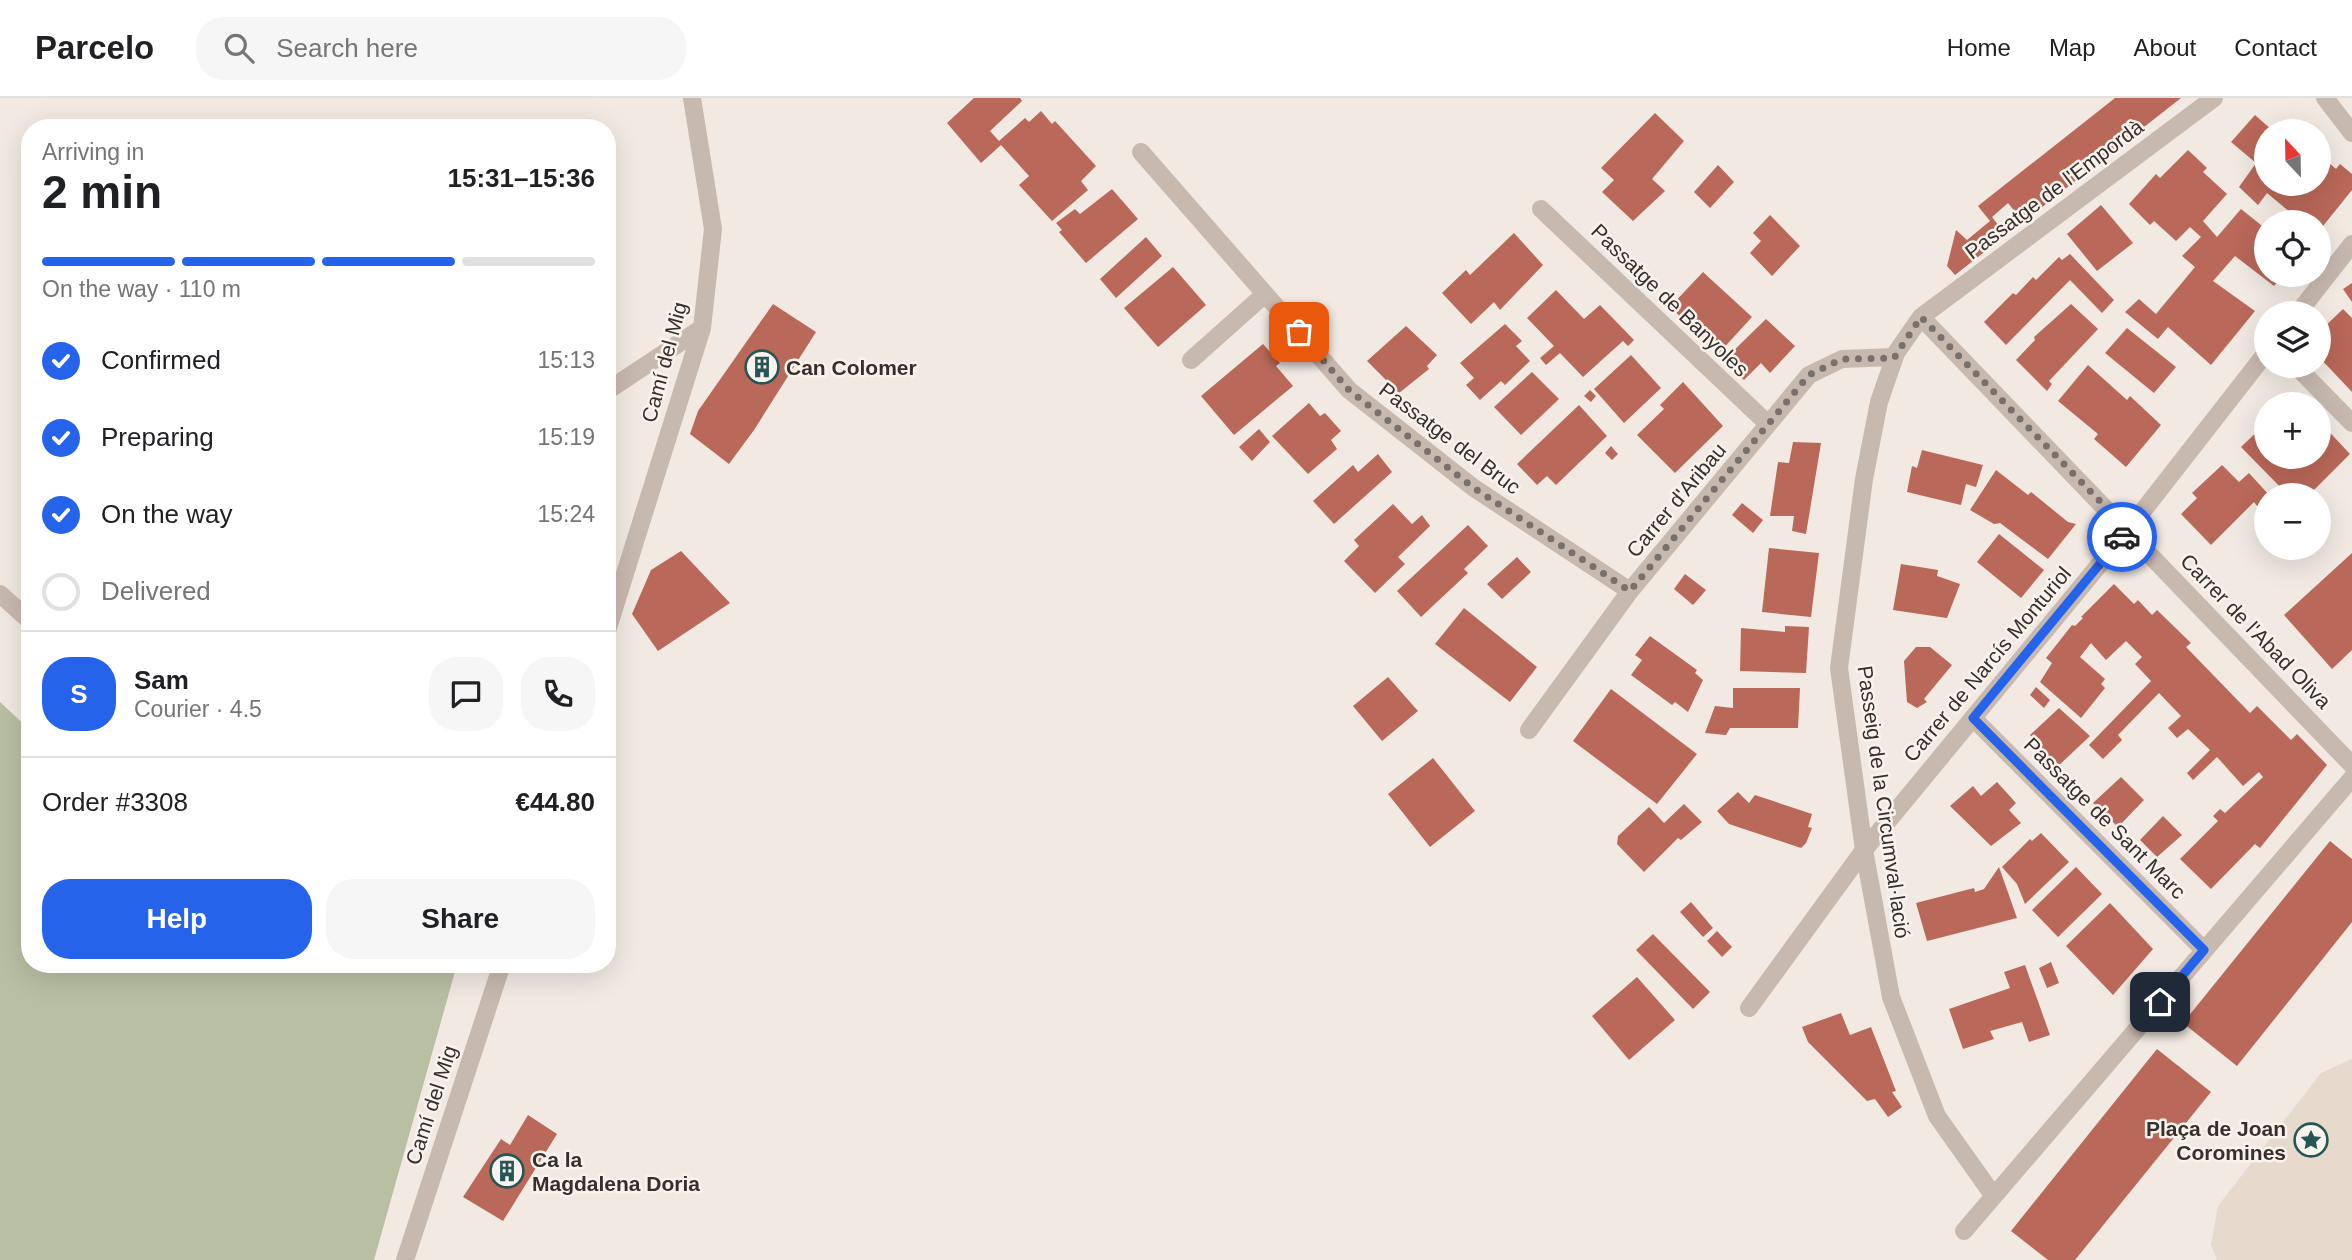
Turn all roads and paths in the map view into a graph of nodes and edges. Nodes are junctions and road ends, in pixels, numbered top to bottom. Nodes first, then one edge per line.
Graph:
1 (692, 98) edge
2 (2214, 98) edge
3 (2325, 98) edge
4 (2352, 133) edge
5 (1141, 152) dead end
6 (1541, 208) dead end
7 (2352, 244) edge
8 (1265, 294) junction
9 (2307, 301) edge
10 (1921, 317) junction
11 (702, 328) junction
12 (1894, 358) junction
13 (1191, 360) dead end
14 (2254, 368) edge
15 (2308, 378) edge
16 (616, 385) edge
17 (2352, 423) edge
18 (1768, 425) junction
19 (2128, 530) junction
20 (1630, 591) junction
21 (0, 594) edge
22 (616, 602) edge
23 (21, 613) edge
24 (1973, 718) junction
25 (1529, 730) dead end
26 (2352, 765) edge
27 (2352, 778) edge
28 (1864, 850) junction
29 (2204, 950) junction
30 (499, 973) edge
31 (1749, 1008) dead end
32 (1993, 1195) junction
33 (1965, 1231) dead end
34 (405, 1260) edge

1 - 11 street, Camí del Mig
2 - 10 street, Passatge de l'Empordà
3 - 4 street
5 - 8 street, Passatge del Bruc
6 - 18 street, Passatge de Banyoles
7 - 9 street
8 - 13 street
8 - 20 street, Passatge del Bruc
10 - 12 street, Passeig de la Circumval·lació
10 - 19 street, Carrer de l'Abad Oliva
11 - 16 street
11 - 22 street, Camí del Mig
12 - 18 street, Carrer d'Aribau
12 - 28 street, Passeig de la Circumval·lació
14 - 19 street, Carrer de Narcís Monturiol
15 - 17 street
18 - 20 street, Carrer d'Aribau
19 - 24 street, Carrer de Narcís Monturiol
19 - 26 street, Carrer de l'Abad Oliva
20 - 25 street, Carrer d'Aribau
21 - 23 street
24 - 28 street, Carrer de Narcís Monturiol
24 - 29 street, Passatge de Sant Marc
27 - 29 street
28 - 31 street, Carrer de Narcís Monturiol
28 - 32 street, Passeig de la Circumval·lació
29 - 32 street
30 - 34 street, Camí del Mig
32 - 33 street

